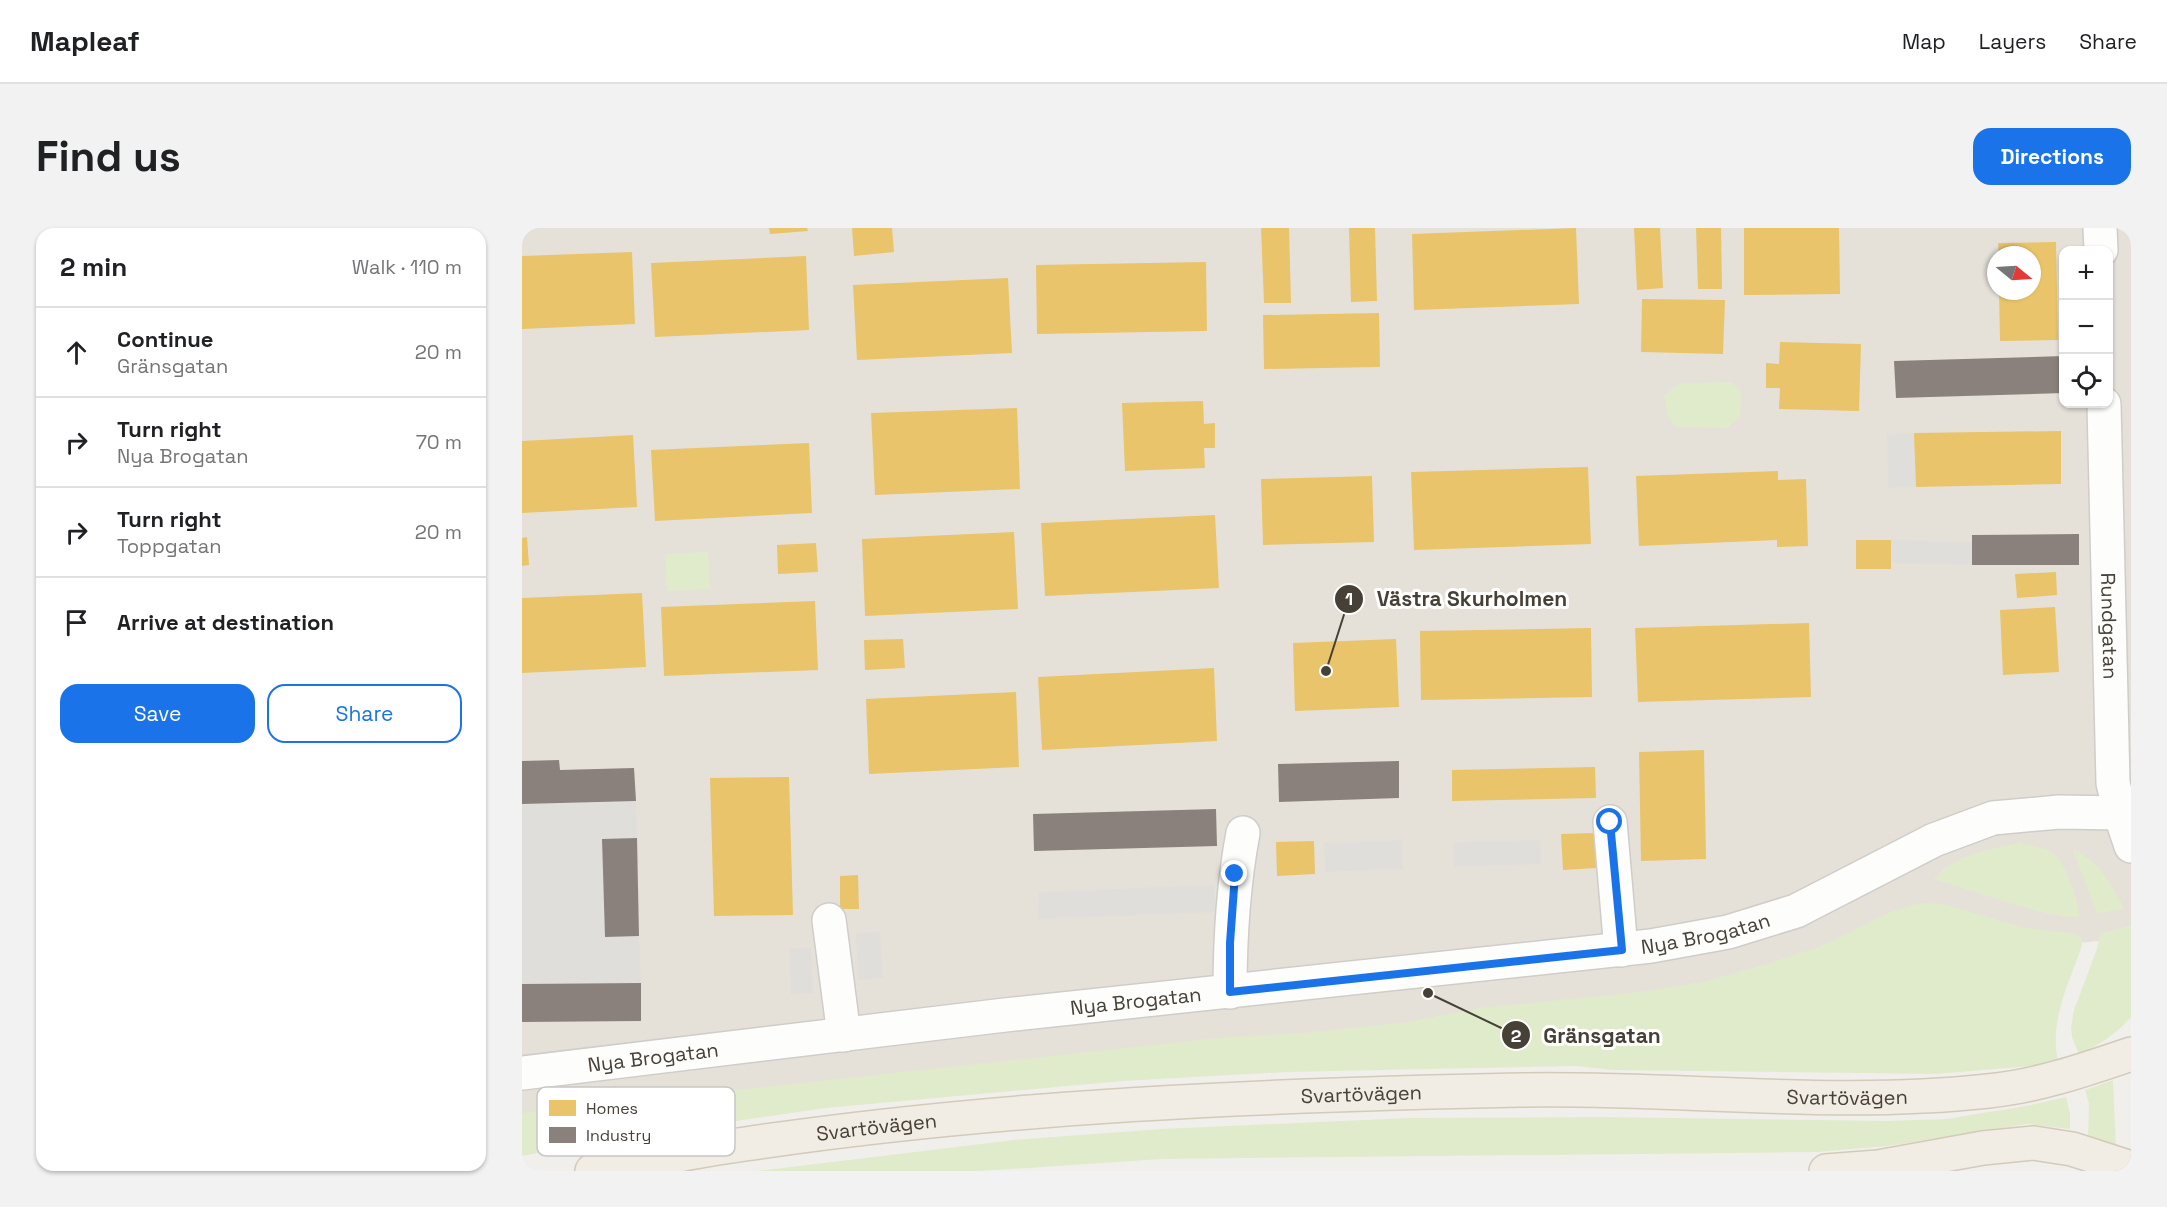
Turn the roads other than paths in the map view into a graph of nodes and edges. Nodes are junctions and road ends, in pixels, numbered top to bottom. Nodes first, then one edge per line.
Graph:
1 (2100, 228) edge
2 (2101, 246) edge
3 (2104, 408) edge
4 (2125, 812) edge
5 (1610, 822) dead end
6 (1243, 833) dead end
7 (2131, 846) edge
8 (829, 920) dead end
9 (1622, 950) junction
10 (1230, 992) junction
11 (844, 1035) junction
12 (2131, 1054) edge
13 (522, 1073) edge
14 (735, 1146) edge
15 (677, 1156) edge
16 (2131, 1168) edge
17 (592, 1171) edge
18 (1826, 1171) edge

1 - 2 street
3 - 4 street, Rundgatan
4 - 7 street, Rundgatan
4 - 9 street, Nya Brogatan
5 - 9 street
6 - 10 street
8 - 11 street
9 - 10 street, Nya Brogatan
10 - 11 street, Nya Brogatan
11 - 13 street, Nya Brogatan
12 - 14 main road, Svartövägen
15 - 17 main road, Svartövägen
16 - 18 main road

